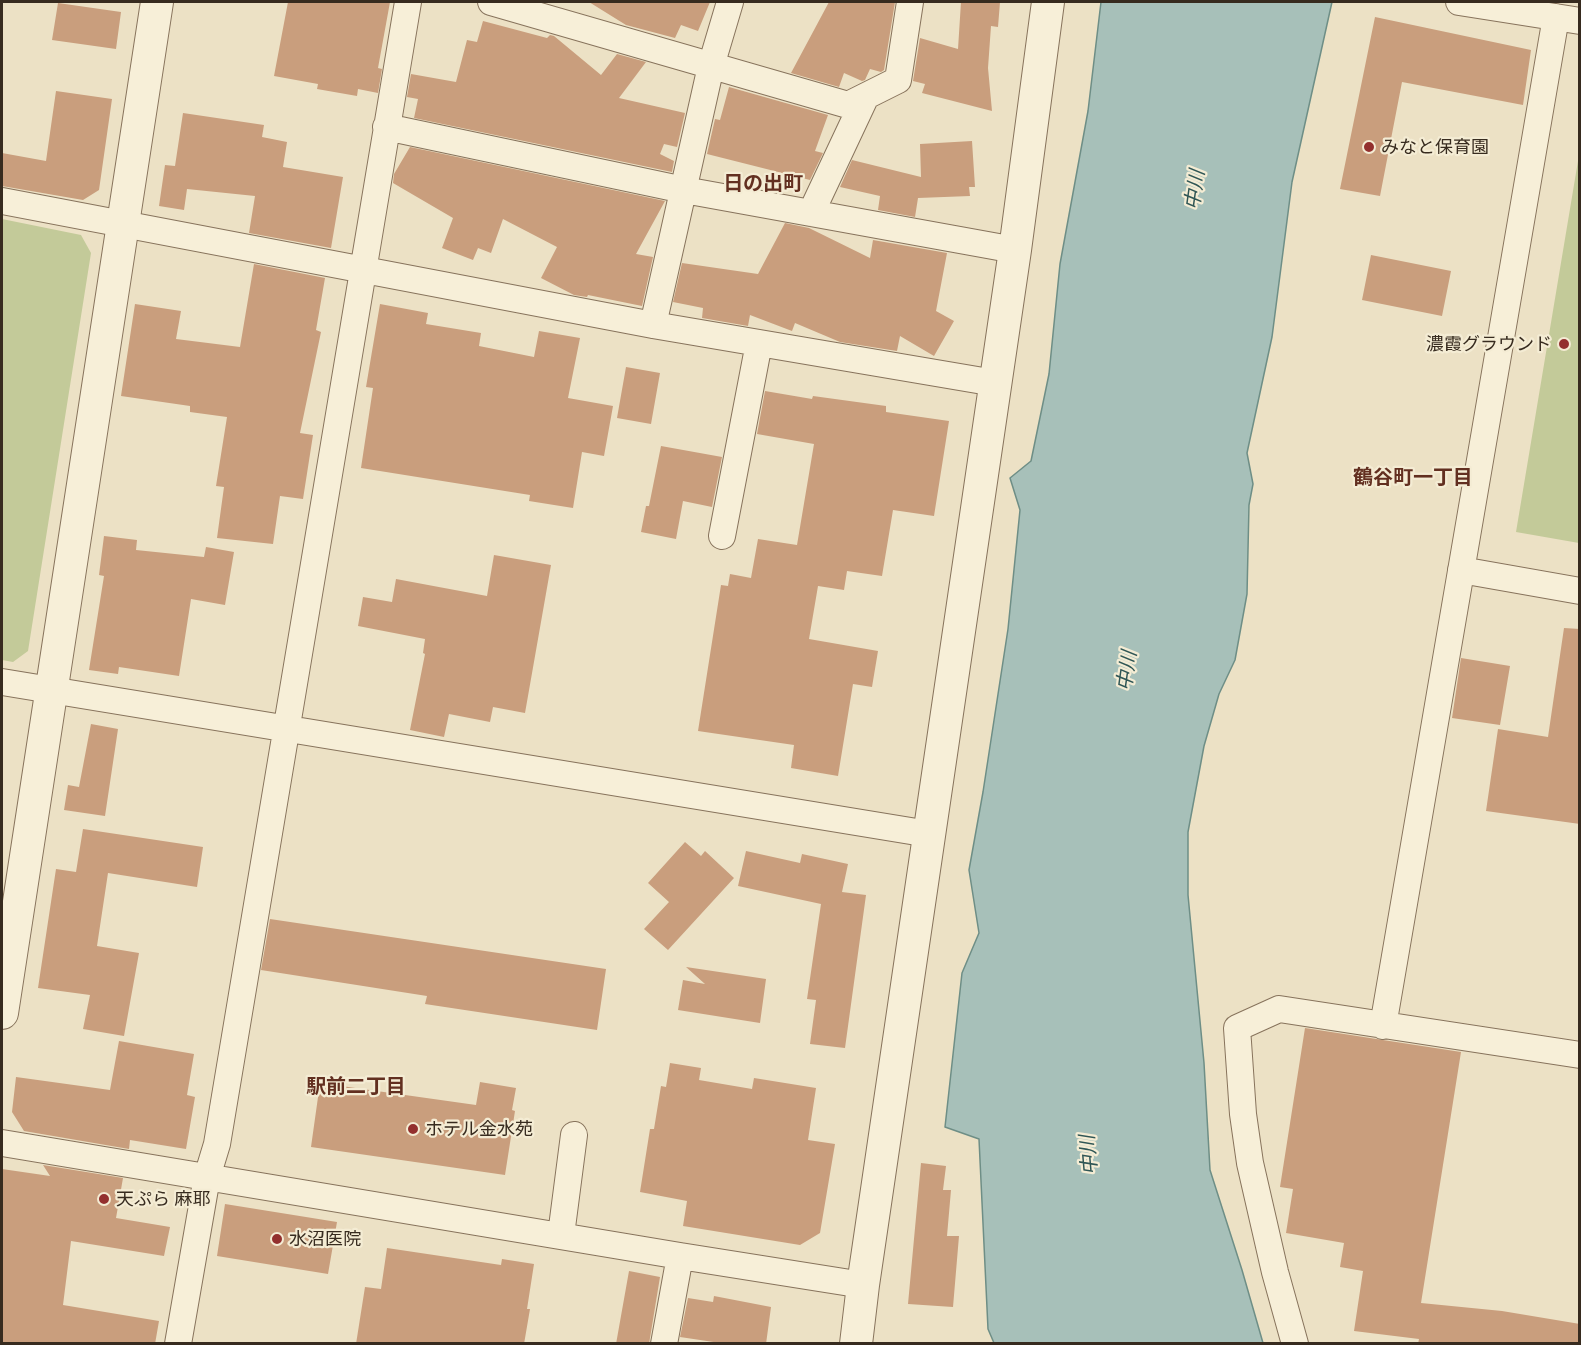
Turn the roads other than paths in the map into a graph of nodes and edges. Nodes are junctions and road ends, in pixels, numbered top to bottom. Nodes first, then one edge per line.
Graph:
1 (157, 2) edge
2 (408, 2) edge
3 (490, 2) edge
4 (730, 2) edge
5 (910, 2) edge
6 (1048, 2) edge
7 (1459, 2) edge
8 (1568, 19) edge
9 (711, 66) junction
10 (866, 96) junction
11 (386, 127) junction
12 (684, 190) junction
13 (2, 201) edge
14 (810, 213) junction
15 (123, 224) junction
16 (1015, 250) junction
17 (363, 270) junction
18 (653, 325) junction
19 (759, 343) junction
20 (995, 383) junction
21 (722, 536) dead end
22 (1461, 570) junction
23 (1580, 591) edge
24 (2, 682) edge
25 (51, 690) junction
26 (286, 729) junction
27 (929, 834) junction
28 (2, 1013) edge
29 (1383, 1026) junction
30 (1580, 1055) edge
31 (574, 1135) dead end
32 (2, 1143) edge
33 (207, 1177) junction
34 (561, 1235) junction
35 (680, 1256) junction
36 (863, 1285) junction
37 (178, 1344) edge
38 (664, 1344) edge
39 (856, 1344) edge
40 (1295, 1344) edge

1 - 15 street
2 - 11 street
3 - 9 street
4 - 9 street
5 - 10 street
6 - 16 street
7 - 8 street
8 - 22 street
9 - 10 street
9 - 12 street
10 - 14 street
11 - 12 street
11 - 17 street
12 - 14 street
12 - 18 street
13 - 15 street
14 - 16 street
15 - 17 street
15 - 25 street
16 - 20 street
17 - 18 street
17 - 26 street
18 - 19 street
19 - 20 street
19 - 21 street
20 - 27 street
22 - 23 street
22 - 29 street
24 - 25 street
25 - 26 street
25 - 28 street
26 - 27 street
26 - 33 street
27 - 36 street
29 - 30 street
29 - 40 street
31 - 34 street
32 - 33 street
33 - 34 street
33 - 37 street
34 - 35 street
35 - 36 street
35 - 38 street
36 - 39 street

